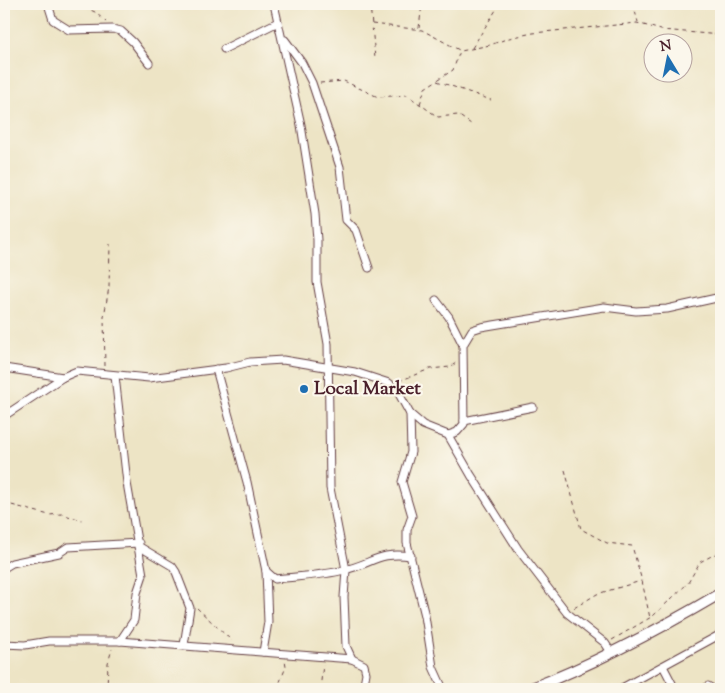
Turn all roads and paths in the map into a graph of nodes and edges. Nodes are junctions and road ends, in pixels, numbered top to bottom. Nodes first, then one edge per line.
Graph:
1 (48, 4) edge
2 (77, 4) edge
3 (274, 4) edge
4 (370, 4) edge
5 (422, 4) edge
6 (496, 4) edge
7 (633, 4) edge
8 (278, 22) junction
9 (638, 23) junction
10 (372, 24) junction
11 (113, 29) junction
12 (419, 29) junction
13 (721, 35) edge
14 (283, 38) junction
15 (472, 48) junction
16 (224, 49) dead end
17 (460, 51) junction
18 (375, 58) dead end
19 (149, 63) dead end
20 (436, 81) junction
21 (312, 83) junction
22 (491, 100) dead end
23 (420, 104) junction
24 (471, 124) dead end
25 (110, 244) dead end
26 (369, 268) dead end
27 (721, 297) edge
28 (436, 300) dead end
29 (463, 345) junction
30 (463, 354) junction
31 (4, 368) edge
32 (328, 368) junction
33 (216, 369) junction
34 (105, 374) junction
35 (115, 376) junction
36 (63, 377) junction
37 (391, 384) junction
38 (533, 407) dead end
39 (410, 414) junction
40 (4, 416) edge
41 (464, 421) junction
42 (448, 435) junction
43 (566, 470) dead end
44 (4, 503) edge
45 (82, 520) dead end
46 (139, 545) junction
47 (721, 551) edge
48 (411, 556) junction
49 (4, 568) edge
50 (346, 570) junction
51 (266, 571) junction
52 (642, 580) junction
53 (721, 593) edge
54 (186, 596) junction
55 (567, 613) junction
56 (650, 618) junction
57 (721, 634) edge
58 (118, 641) junction
59 (4, 644) edge
60 (184, 645) junction
61 (608, 648) junction
62 (242, 650) junction
63 (263, 652) junction
64 (284, 653) junction
65 (324, 656) junction
66 (352, 658) junction
67 (663, 666) junction
68 (107, 689) edge
69 (277, 689) edge
70 (320, 689) edge
71 (363, 689) edge
72 (443, 689) edge
73 (529, 689) edge
74 (620, 689) edge
75 (675, 689) edge

1 - 11 street
2 - 11 path
3 - 8 street
4 - 10 path
5 - 12 path
6 - 15 path
7 - 9 path
8 - 14 street
8 - 16 street
9 - 13 path
9 - 15 path
10 - 12 path
10 - 18 path
11 - 19 street
12 - 17 path
14 - 21 street
14 - 32 street
15 - 17 path
17 - 20 path
20 - 22 path
20 - 23 path
21 - 23 path
21 - 26 street
23 - 24 path
25 - 34 path
27 - 29 street
28 - 29 street
29 - 30 street
30 - 37 path
30 - 41 street
31 - 36 street
32 - 33 street
32 - 37 street
32 - 50 street
33 - 35 street
33 - 51 street
34 - 35 street
34 - 36 street
35 - 46 street
36 - 40 street
37 - 39 street
38 - 41 street
39 - 42 street
39 - 48 street
41 - 42 street
42 - 55 street
43 - 52 path
44 - 45 path
46 - 49 street
46 - 54 street
46 - 58 street
47 - 56 path
48 - 50 street
48 - 72 street
50 - 51 street
50 - 66 street
51 - 63 street
52 - 55 path
52 - 56 path
53 - 61 main road
54 - 60 street
54 - 62 path
55 - 61 street
56 - 61 path
57 - 67 street
58 - 59 street
58 - 60 street
58 - 68 path
60 - 62 street
61 - 73 main road
62 - 63 street
63 - 64 street
64 - 65 street
64 - 69 path
65 - 66 street
65 - 70 path
66 - 71 street
67 - 74 street
67 - 75 street

